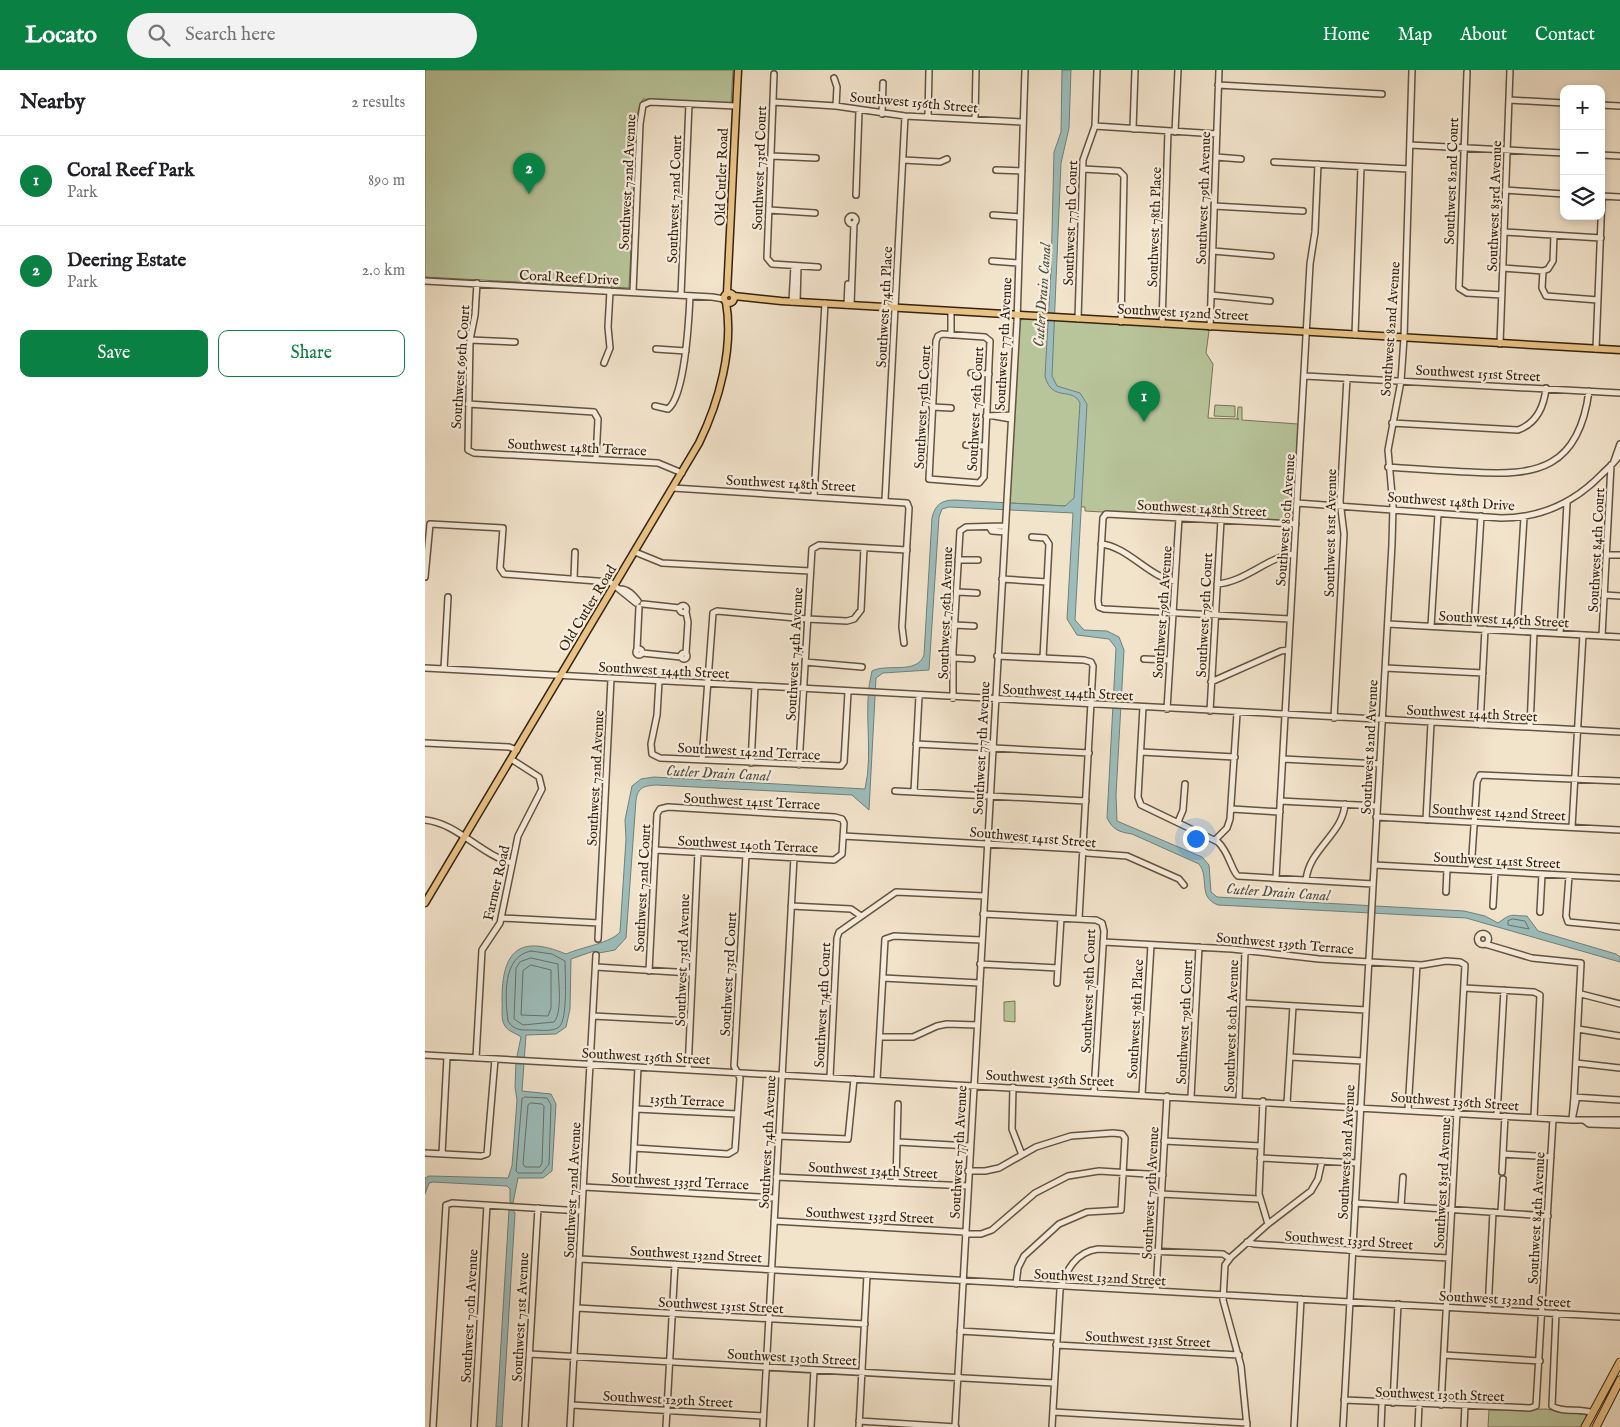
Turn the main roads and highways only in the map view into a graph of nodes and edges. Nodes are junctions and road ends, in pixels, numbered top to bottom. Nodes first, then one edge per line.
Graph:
1 (738, 70) edge
2 (729, 298) junction
3 (1620, 350) edge
4 (426, 898) edge
5 (1620, 1362) edge
6 (1620, 1380) edge
7 (1593, 1413) junction
8 (1601, 1417) junction
9 (1585, 1427) edge
10 (1596, 1427) edge

1 - 2 main road, Old Cutler Road
2 - 3 main road, Southwest 152nd Street
2 - 4 main road, Old Cutler Road
5 - 7 highway
6 - 8 highway
7 - 8 highway
7 - 9 highway
8 - 10 highway

